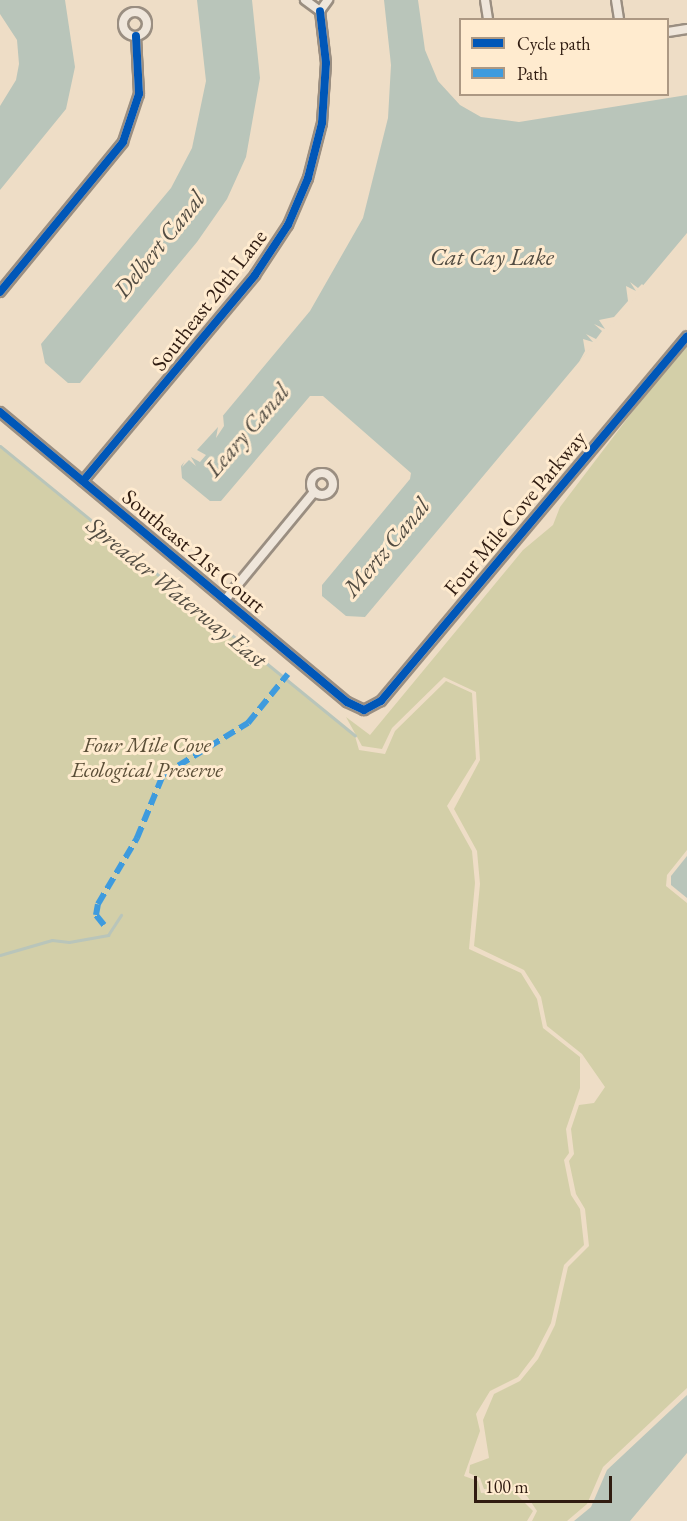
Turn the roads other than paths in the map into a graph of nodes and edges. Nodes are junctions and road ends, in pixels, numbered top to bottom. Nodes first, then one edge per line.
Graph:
1 (305, 0) edge
2 (328, 0) edge
3 (485, 0) edge
4 (616, 0) edge
5 (320, 11) junction
6 (488, 18) edge
7 (619, 18) edge
8 (687, 29) edge
9 (669, 32) edge
10 (136, 36) dead end
11 (0, 292) edge
12 (687, 336) edge
13 (0, 412) edge
14 (84, 481) junction
15 (314, 492) dead end
16 (225, 600) junction
17 (368, 709) joint

1 - 5 street
2 - 5 street
3 - 6 street
4 - 7 street
5 - 14 street, Southeast 20th Lane
8 - 9 street
10 - 11 street
12 - 17 street, Four Mile Cove Parkway
13 - 14 street, Southeast 21st Court
14 - 16 street, Southeast 21st Court
15 - 16 street
16 - 17 street, Southeast 21st Court

